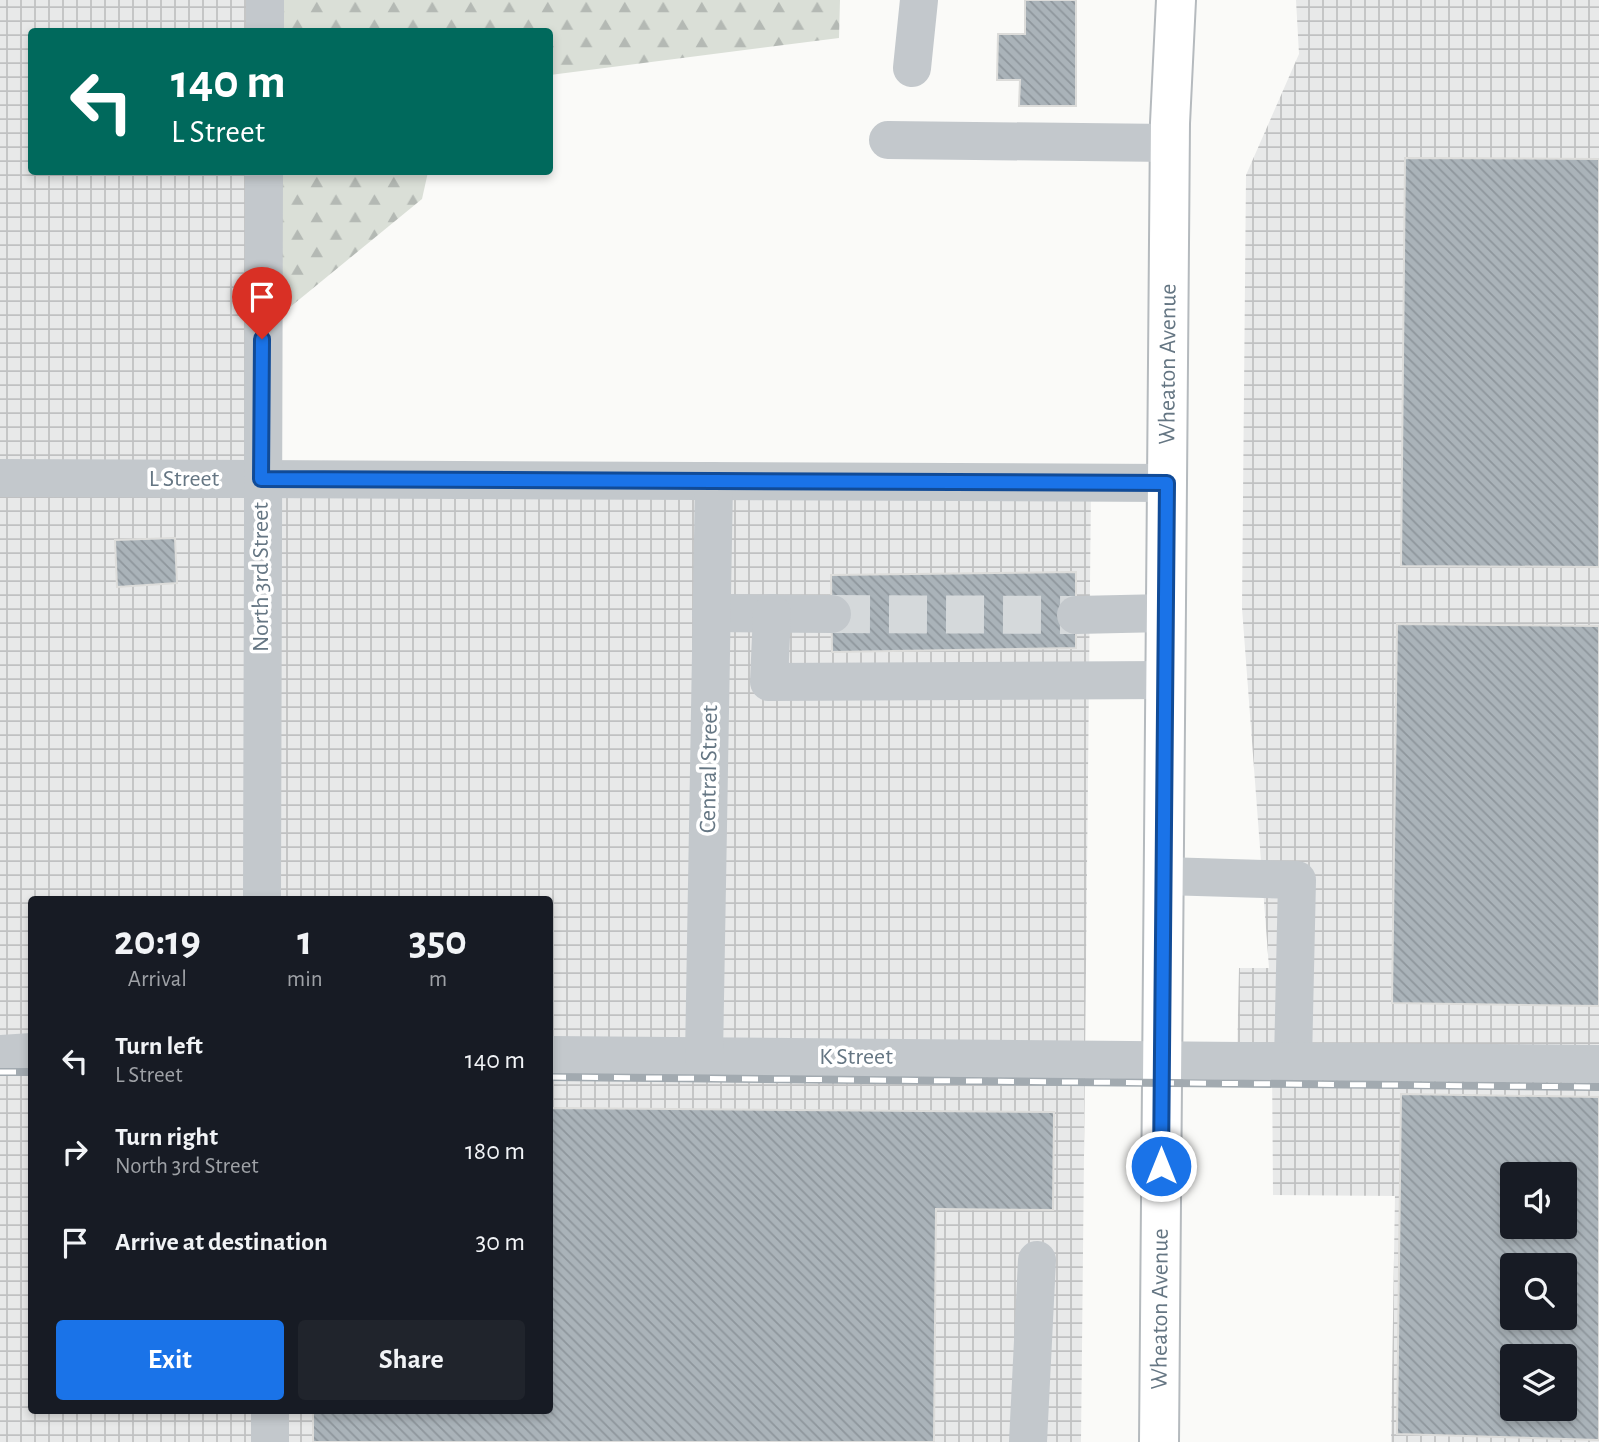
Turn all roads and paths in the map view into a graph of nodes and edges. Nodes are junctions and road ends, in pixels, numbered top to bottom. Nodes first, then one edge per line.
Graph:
1 (265, 0) edge
2 (919, 0) edge
3 (1176, 0) edge
4 (265, 28) edge
5 (912, 68) dead end
6 (888, 140) dead end
7 (1170, 143) junction
8 (264, 175) edge
9 (0, 478) edge
10 (261, 479) junction
11 (714, 481) junction
12 (1167, 483) junction
13 (712, 613) junction
14 (772, 613) junction
15 (1166, 613) junction
16 (832, 614) tunnel mouth
17 (1076, 615) tunnel mouth
18 (1165, 680) junction
19 (1164, 876) junction
20 (262, 896) edge
21 (28, 1052) edge
22 (0, 1054) edge
23 (553, 1055) edge
24 (704, 1056) junction
25 (1162, 1059) junction
26 (1293, 1060) junction
27 (1599, 1064) edge
28 (1037, 1260) dead end
29 (270, 1414) edge
30 (270, 1442) edge
31 (1028, 1442) edge
32 (1159, 1442) edge

1 - 4 street
2 - 5 street
3 - 7 main road, Wheaton Avenue
6 - 7 street
7 - 12 main road, Wheaton Avenue
8 - 10 street, North 3rd Street
9 - 10 street, L Street
10 - 11 street, L Street
10 - 20 street, North 3rd Street
11 - 12 street, L Street
11 - 13 street, Central Street
12 - 15 main road, Wheaton Avenue
13 - 14 street
13 - 24 street, Central Street
14 - 16 street
14 - 18 street
15 - 17 street
15 - 18 main road, Wheaton Avenue
18 - 19 main road, Wheaton Avenue
19 - 25 main road, Wheaton Avenue
19 - 26 street
21 - 22 street
23 - 24 street, K Street
24 - 25 street, K Street
25 - 26 street, K Street
25 - 32 main road, Wheaton Avenue
26 - 27 street, K Street
28 - 31 street
29 - 30 street

